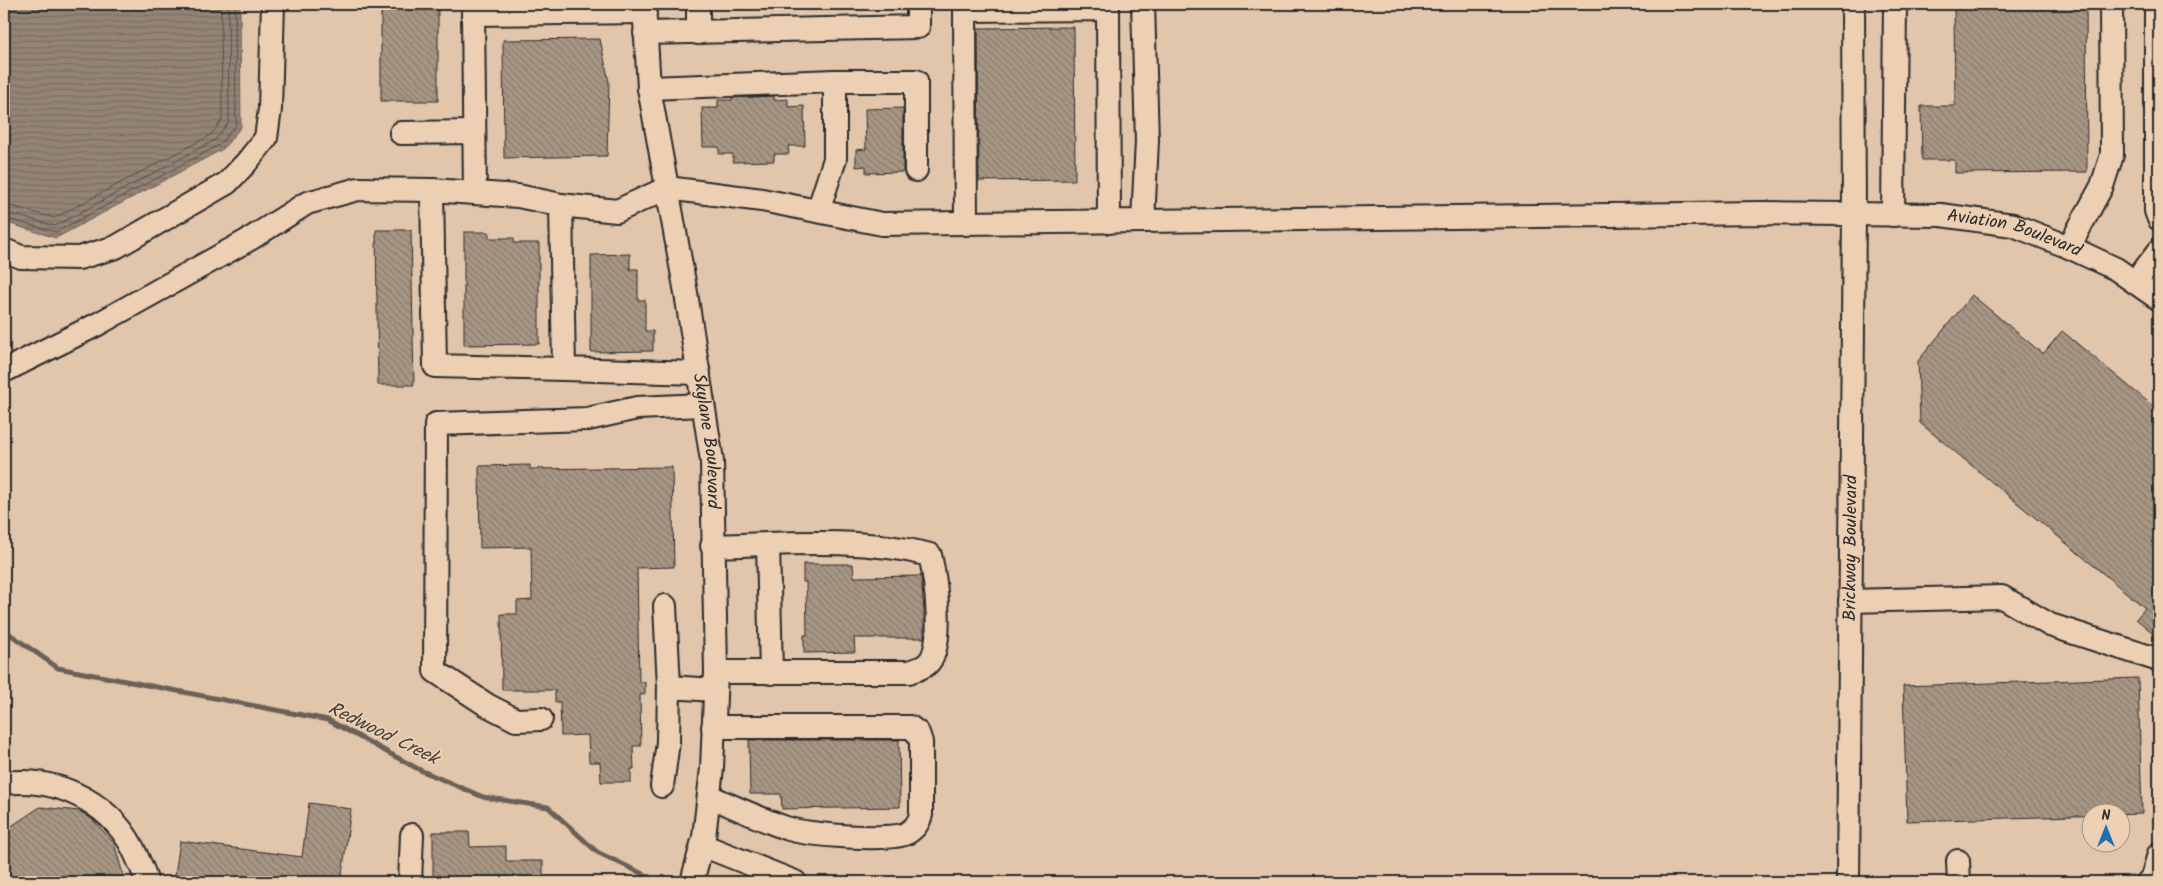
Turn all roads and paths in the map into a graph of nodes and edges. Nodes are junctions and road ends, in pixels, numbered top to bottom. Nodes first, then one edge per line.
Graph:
1 (273, 4) edge
2 (698, 4) edge
3 (918, 4) edge
4 (1143, 4) edge
5 (1853, 4) edge
6 (1895, 4) edge
7 (2111, 4) edge
8 (2156, 4) edge
9 (645, 16) edge
10 (698, 33) junction
11 (835, 80) junction
12 (649, 88) junction
13 (474, 132) junction
14 (401, 133) dead end
15 (916, 170) dead end
16 (668, 188) junction
17 (432, 190) junction
18 (475, 191) junction
19 (561, 205) junction
20 (818, 211) junction
21 (1854, 215) junction
22 (1892, 215) junction
23 (2159, 218) edge
24 (1143, 221) junction
25 (1110, 222) junction
26 (966, 224) junction
27 (2069, 247) junction
28 (4, 250) edge
29 (2159, 250) edge
30 (2135, 282) junction
31 (2159, 299) edge
32 (564, 369) junction
33 (4, 371) edge
34 (699, 373) junction
35 (703, 405) junction
36 (768, 544) junction
37 (712, 546) junction
38 (1850, 601) junction
39 (664, 606) dead end
40 (2159, 660) edge
41 (772, 673) junction
42 (715, 681) junction
43 (669, 687) junction
44 (542, 719) dead end
45 (713, 727) junction
46 (4, 783) edge
47 (662, 786) dead end
48 (709, 796) junction
49 (412, 835) dead end
50 (702, 845) junction
51 (2159, 854) edge
52 (146, 882) edge
53 (410, 882) edge
54 (692, 882) edge
55 (793, 882) edge
56 (1848, 882) edge
57 (2148, 882) edge

1 - 28 street
2 - 10 street
3 - 10 street
4 - 24 street
5 - 21 street, Brickway Boulevard
6 - 22 street
7 - 27 street
8 - 23 street
9 - 10 street
9 - 12 street, Skylane Boulevard
9 - 13 street
11 - 12 street
11 - 15 street
11 - 20 street
12 - 16 street, Skylane Boulevard
13 - 14 street
13 - 18 street
16 - 19 street
16 - 20 street, Aviation Boulevard
16 - 34 street, Skylane Boulevard
17 - 18 street
17 - 32 street
17 - 33 street
18 - 19 street
19 - 32 street
20 - 26 street, Aviation Boulevard
21 - 22 street, Aviation Boulevard
21 - 24 street, Aviation Boulevard
21 - 38 street, Brickway Boulevard
22 - 27 street, Aviation Boulevard
24 - 25 street, Aviation Boulevard
25 - 26 street, Aviation Boulevard
25 - 26 street
27 - 30 street, Aviation Boulevard
29 - 30 street
30 - 31 street, Aviation Boulevard
32 - 34 street
34 - 35 street, Skylane Boulevard
35 - 37 street, Skylane Boulevard
35 - 44 street
36 - 37 street
36 - 41 street
36 - 41 street
37 - 42 street, Skylane Boulevard
38 - 40 street
38 - 56 street, Brickway Boulevard
39 - 43 street
41 - 42 street
42 - 43 street
42 - 45 street, Skylane Boulevard
43 - 47 street
45 - 48 street, Skylane Boulevard
45 - 48 street
46 - 52 street
48 - 50 street, Skylane Boulevard
49 - 53 street
50 - 54 street, Skylane Boulevard
50 - 55 street
51 - 57 street

